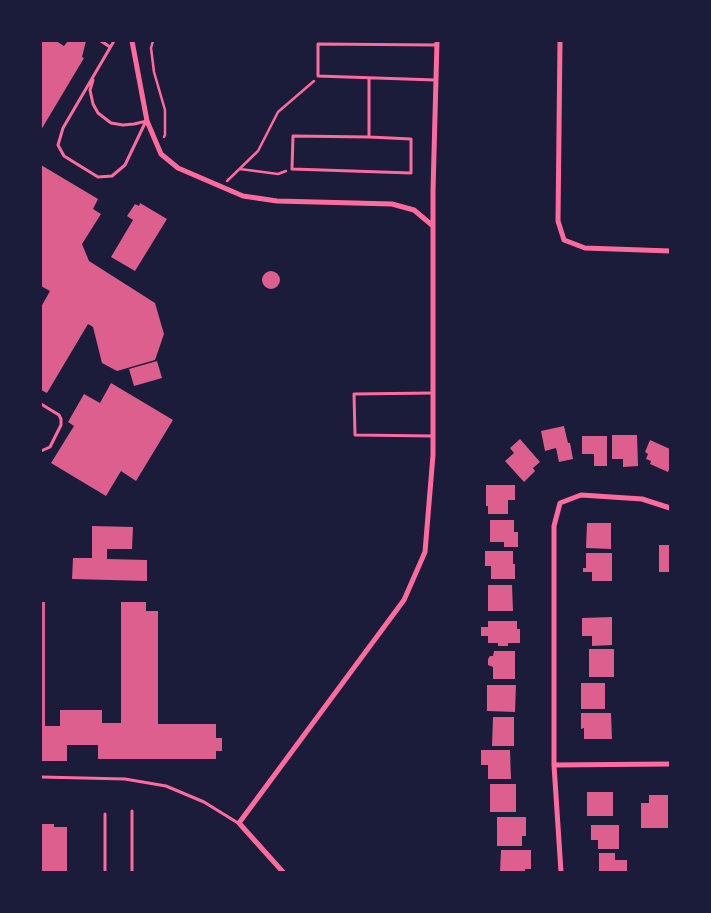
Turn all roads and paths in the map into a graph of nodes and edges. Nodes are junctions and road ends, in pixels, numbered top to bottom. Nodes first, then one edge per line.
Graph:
1 (101, 41) edge
2 (114, 41) edge
3 (132, 41) edge
4 (153, 41) edge
5 (560, 41) edge
6 (437, 43) edge
7 (110, 47) junction
8 (94, 75) junction
9 (318, 76) junction
10 (369, 78) junction
11 (436, 80) junction
12 (147, 121) junction
13 (369, 137) junction
14 (158, 147) junction
15 (240, 169) junction
16 (292, 170) junction
17 (221, 187) junction
18 (433, 226) junction
19 (670, 251) edge
20 (433, 392) junction
21 (41, 404) edge
22 (433, 436) junction
23 (41, 451) edge
24 (670, 508) edge
25 (670, 764) edge
26 (554, 765) junction
27 (41, 777) edge
28 (132, 811) dead end
29 (105, 814) dead end
30 (238, 823) junction
31 (104, 872) edge
32 (132, 872) edge
33 (283, 872) edge
34 (561, 872) edge

1 - 7 lane
2 - 7 lane
3 - 12 street
4 - 14 path
5 - 19 street
6 - 9 lane
6 - 11 street
7 - 8 lane
8 - 12 lane
8 - 12 lane
9 - 10 lane
9 - 15 path
10 - 11 lane
10 - 13 lane
11 - 18 street
12 - 14 street
13 - 16 lane
13 - 16 lane
14 - 17 street
15 - 16 path
15 - 17 path
17 - 18 street
18 - 20 street
20 - 22 street
20 - 22 lane
21 - 23 lane
22 - 30 street
24 - 26 street
25 - 26 street
26 - 34 street
27 - 30 lane
28 - 32 lane
29 - 31 lane
30 - 33 street

